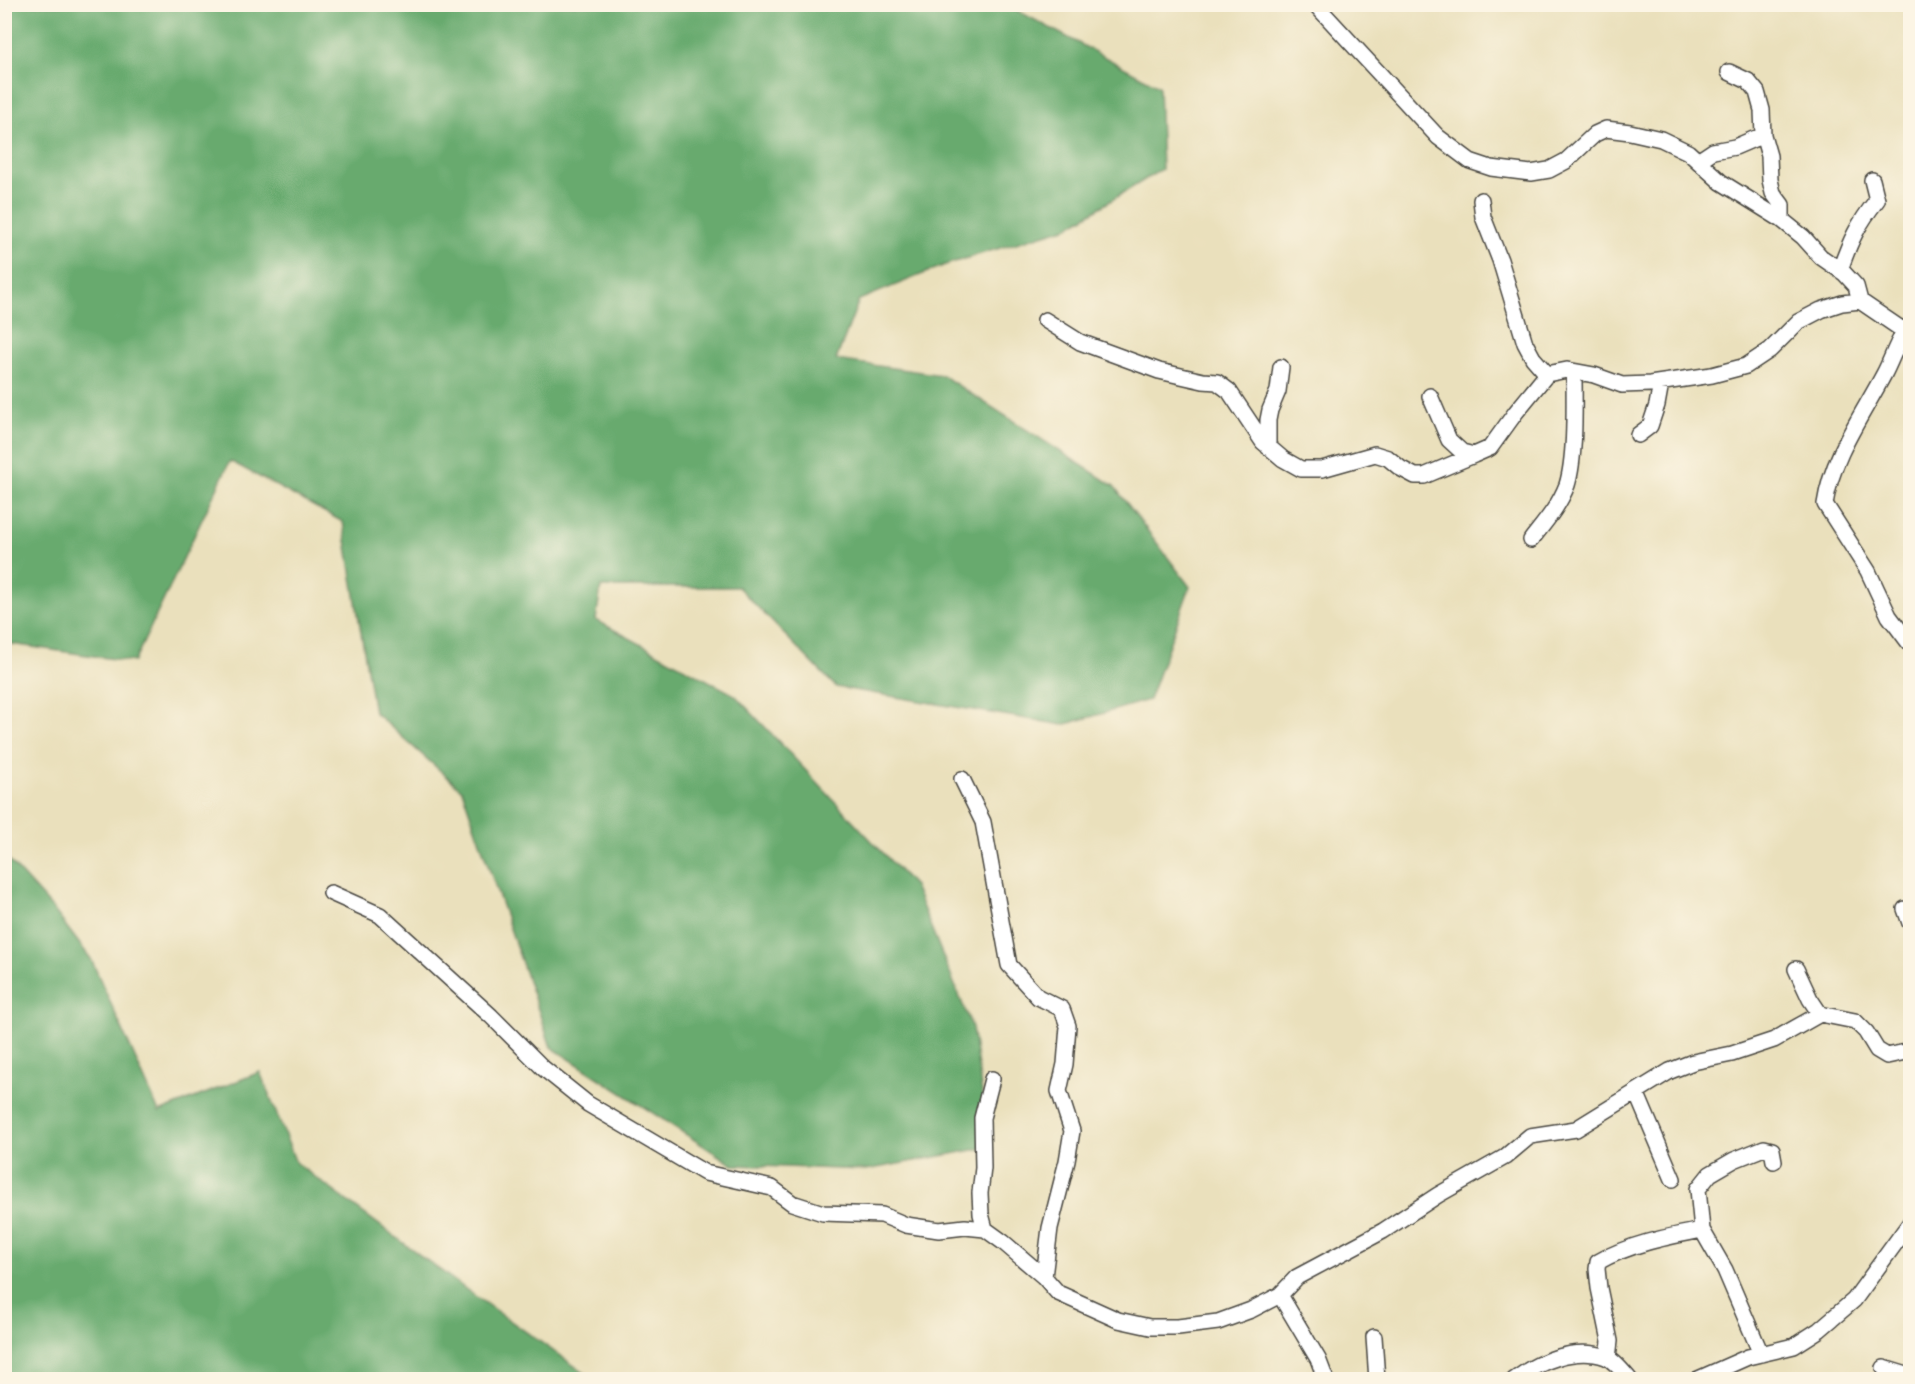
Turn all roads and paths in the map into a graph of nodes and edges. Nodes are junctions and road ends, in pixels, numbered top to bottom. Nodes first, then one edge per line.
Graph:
1 (1315, 4) edge
2 (1729, 72) dead end
3 (1764, 135) junction
4 (1698, 161) junction
5 (1872, 180) dead end
6 (1481, 200) dead end
7 (1782, 220) junction
8 (1840, 270) junction
9 (1860, 301) junction
10 (1045, 320) dead end
11 (1907, 328) edge
12 (1281, 368) dead end
13 (1574, 372) junction
14 (1547, 374) junction
15 (1661, 383) junction
16 (1430, 396) dead end
17 (1638, 435) dead end
18 (1269, 447) junction
19 (1474, 455) junction
20 (1531, 540) dead end
21 (1911, 644) edge
22 (962, 779) dead end
23 (331, 893) dead end
24 (1905, 909) dead end
25 (1911, 923) edge
26 (1796, 969) dead end
27 (1820, 1014) junction
28 (1911, 1051) edge
29 (992, 1078) dead end
30 (1636, 1092) junction
31 (1774, 1161) dead end
32 (1673, 1179) dead end
33 (1911, 1223) edge
34 (986, 1229) junction
35 (1702, 1230) junction
36 (1044, 1277) junction
37 (1280, 1295) junction
38 (1374, 1337) dead end
39 (1761, 1354) junction
40 (1608, 1358) junction
41 (1884, 1368) dead end
42 (1911, 1376) edge
43 (1326, 1380) edge
44 (1377, 1380) edge
45 (1514, 1380) edge
46 (1630, 1380) edge
47 (1696, 1380) edge

1 - 4 street
2 - 3 street
3 - 4 street
3 - 7 street
4 - 7 street
5 - 8 street
6 - 14 street
7 - 8 street
8 - 9 street
9 - 11 street
9 - 15 street
10 - 18 street
11 - 21 street
12 - 18 street
13 - 14 street
13 - 15 street
13 - 20 street
14 - 19 street
15 - 17 street
16 - 19 street
18 - 19 street
22 - 36 street
23 - 34 street
24 - 25 street
26 - 27 street
27 - 28 street
27 - 30 street
29 - 34 street
30 - 32 street
30 - 37 street
31 - 35 street
33 - 39 street
34 - 36 street
35 - 39 street
35 - 40 street
36 - 37 street
37 - 43 street
38 - 44 street
39 - 47 street
40 - 45 street
40 - 46 street
41 - 42 street

